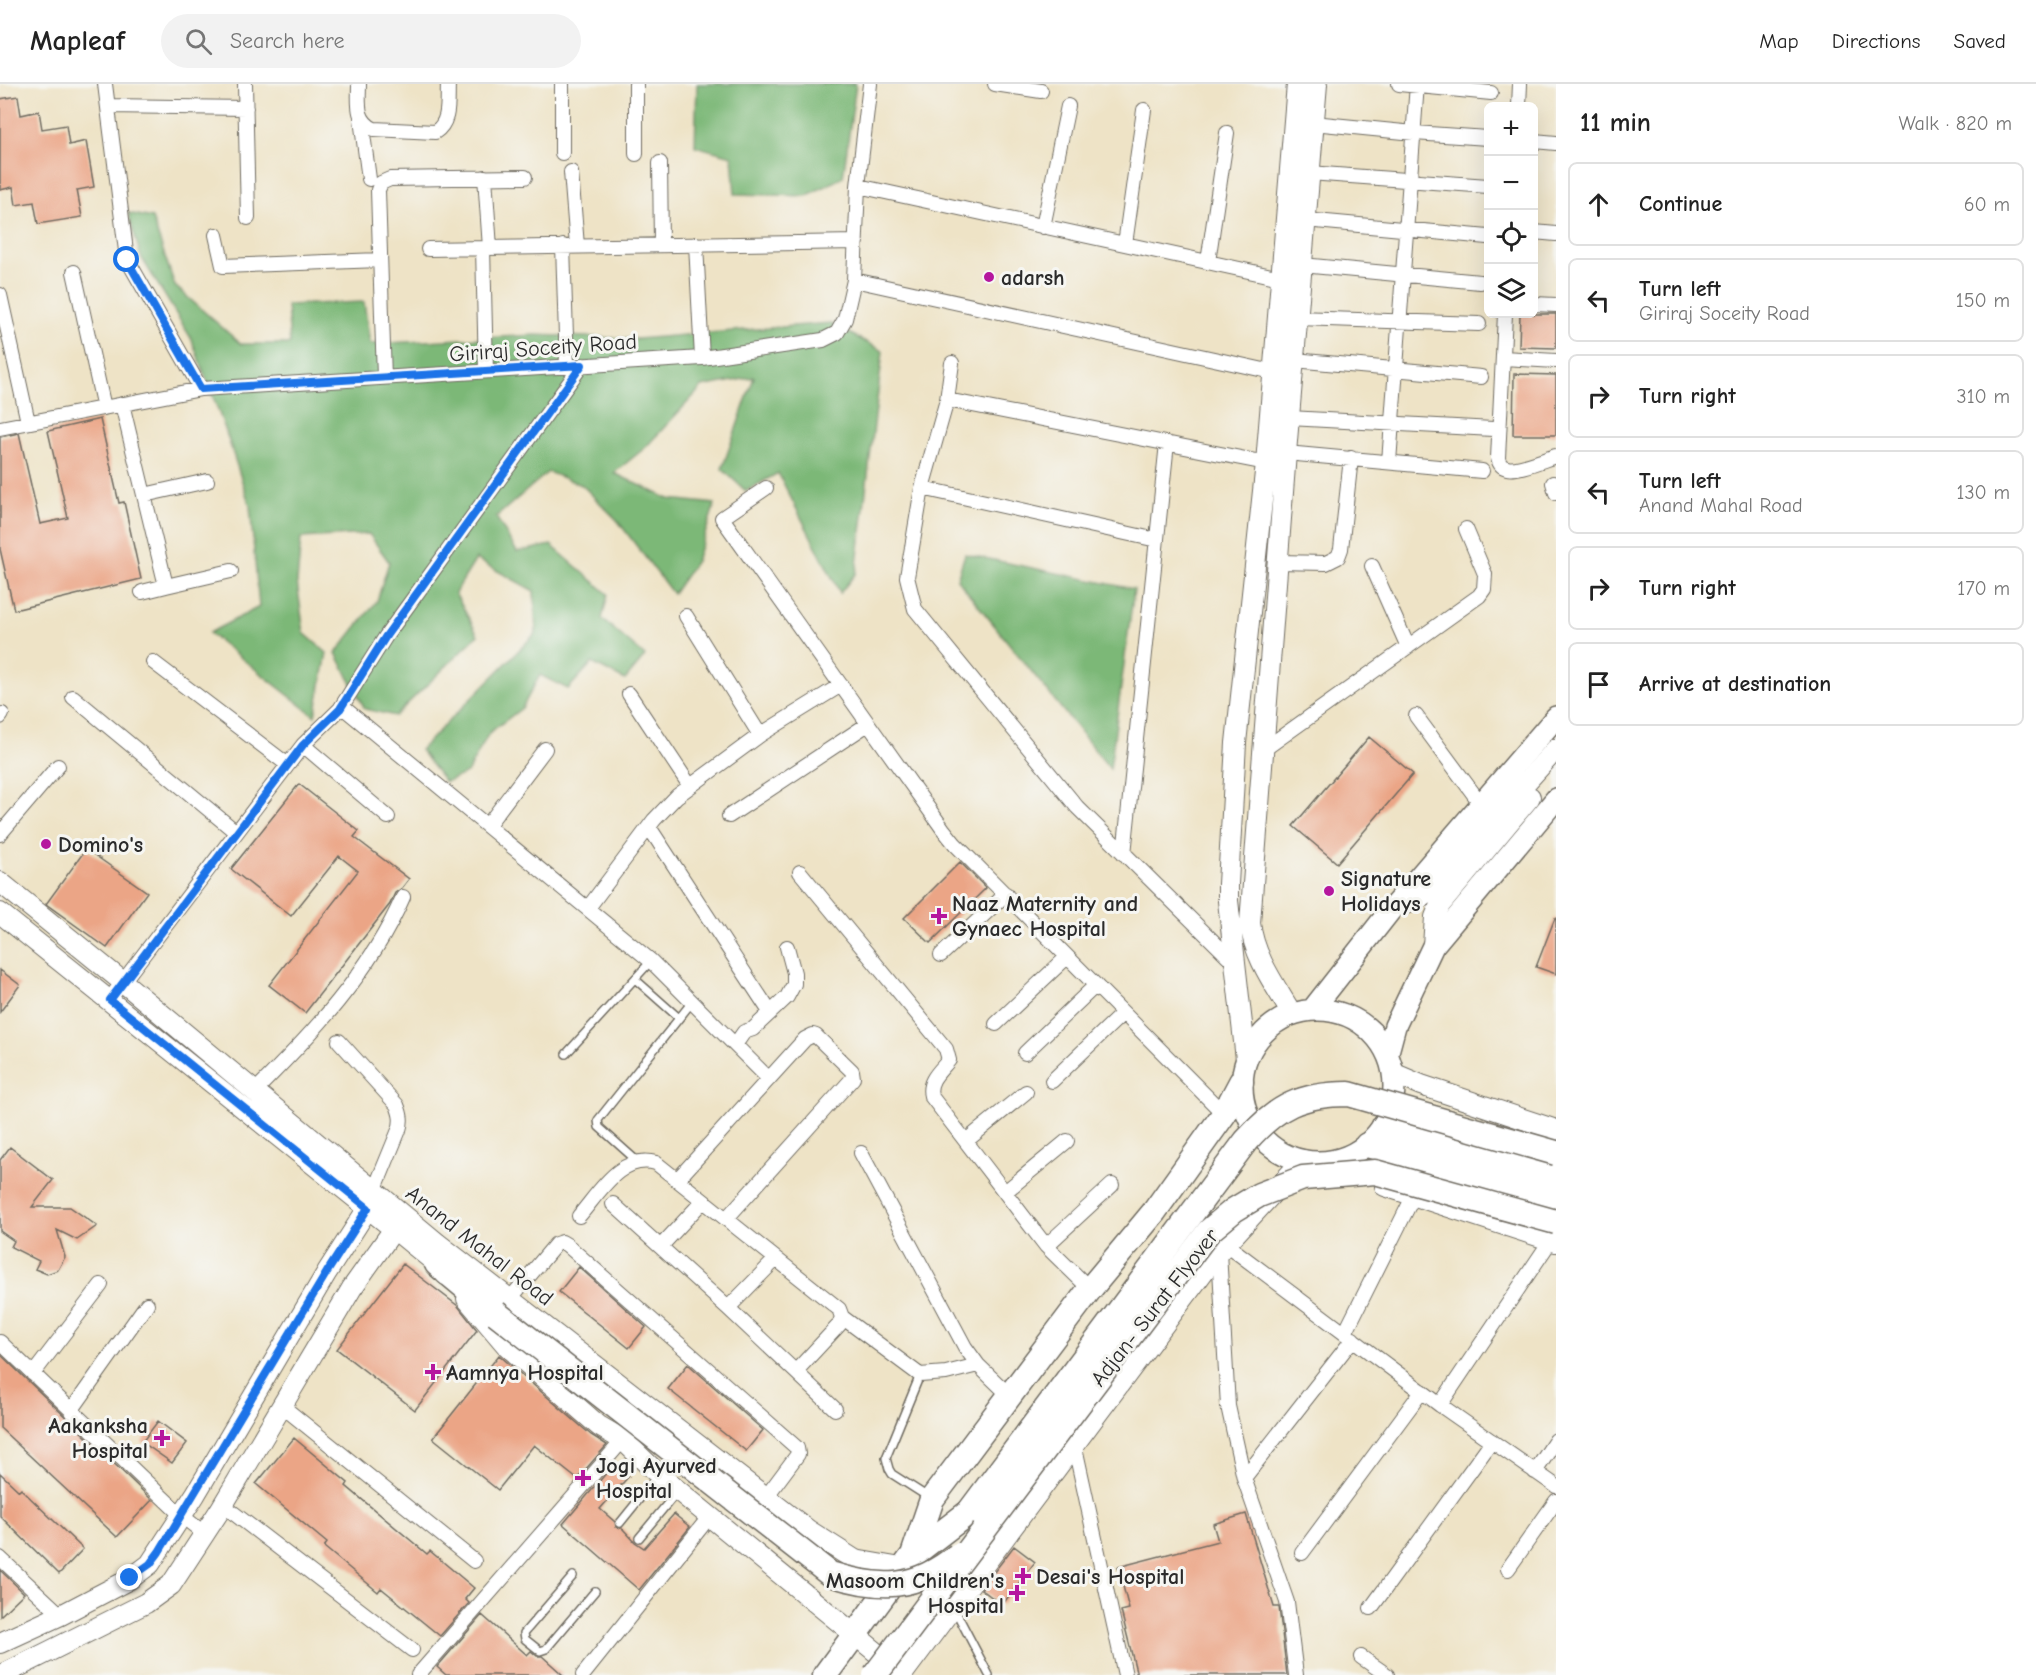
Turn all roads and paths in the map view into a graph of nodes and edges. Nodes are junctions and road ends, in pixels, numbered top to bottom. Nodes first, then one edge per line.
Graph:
1 (105, 84) edge
2 (245, 84) edge
3 (359, 84) edge
4 (448, 84) edge
5 (562, 84) edge
6 (636, 84) edge
7 (870, 84) edge
8 (995, 84) edge
9 (1297, 84) edge
10 (1317, 84) edge
11 (1399, 84) edge
12 (1520, 84) edge
13 (1417, 85) edge
14 (1041, 91) dead end
15 (1491, 93) dead end
16 (1519, 102) edge
17 (108, 106) junction
18 (1068, 106) dead end
19 (246, 108) junction
20 (1144, 110) dead end
21 (361, 119) junction
22 (1314, 123) junction
23 (1227, 133) dead end
24 (1414, 133) junction
25 (1484, 138) edge
26 (1538, 141) edge
27 (1556, 143) edge
28 (562, 153) dead end
29 (636, 154) dead end
30 (660, 164) dead end
31 (571, 172) dead end
32 (1309, 173) junction
33 (485, 177) junction
34 (525, 177) dead end
35 (369, 179) dead end
36 (1410, 181) junction
37 (858, 186) junction
38 (1484, 186) edge
39 (248, 218) dead end
40 (1305, 220) junction
41 (1043, 227) junction
42 (1407, 228) junction
43 (1538, 232) edge
44 (1556, 234) edge
45 (216, 235) dead end
46 (1484, 237) edge
47 (856, 242) junction
48 (660, 244) junction
49 (696, 244) junction
50 (1125, 244) junction
51 (570, 246) junction
52 (487, 248) junction
53 (428, 249) dead end
54 (380, 260) junction
55 (1208, 262) junction
56 (1302, 265) junction
57 (74, 272) dead end
58 (1403, 275) junction
59 (1281, 278) junction
60 (854, 280) junction
61 (1480, 282) dead end
62 (0, 295) edge
63 (1538, 304) edge
64 (1556, 305) edge
65 (1297, 318) junction
66 (1505, 318) edge
67 (1400, 322) junction
68 (1479, 324) dead end
69 (702, 358) junction
70 (1503, 358) junction
71 (1294, 360) junction
72 (1556, 361) edge
73 (952, 363) dead end
74 (582, 365) junction
75 (567, 366) junction
76 (1396, 370) junction
77 (486, 371) junction
78 (1273, 372) junction
79 (1481, 377) dead end
80 (384, 378) junction
81 (201, 389) junction
82 (947, 400) junction
83 (122, 404) junction
84 (104, 408) junction
85 (1288, 418) junction
86 (28, 422) junction
87 (1392, 423) junction
88 (0, 428) edge
89 (1493, 429) dead end
90 (1167, 443) junction
91 (1286, 453) junction
92 (1556, 456) edge
93 (1351, 458) junction
94 (1389, 462) junction
95 (1266, 463) junction
96 (1482, 471) dead end
97 (207, 481) dead end
98 (766, 488) dead end
99 (922, 488) junction
100 (144, 495) junction
101 (1466, 529) dead end
102 (1157, 540) junction
103 (1278, 562) junction
104 (1372, 566) dead end
105 (231, 571) dead end
106 (166, 586) junction
107 (142, 592) dead end
108 (686, 616) dead end
109 (1408, 647) junction
110 (153, 662) dead end
111 (841, 685) junction
112 (629, 694) dead end
113 (73, 697) dead end
114 (340, 709) junction
115 (1416, 716) dead end
116 (1556, 717) edge
117 (868, 723) junction
118 (760, 735) junction
119 (303, 745) junction
120 (545, 749) dead end
121 (1556, 749) edge
122 (1263, 750) junction
123 (288, 765) junction
124 (1556, 765) edge
125 (58, 766) dead end
126 (690, 786) junction
127 (1556, 798) edge
128 (1480, 804) junction
129 (729, 816) dead end
130 (388, 817) dead end
131 (487, 826) junction
132 (649, 827) junction
133 (236, 832) junction
134 (0, 834) edge
135 (1124, 854) junction
136 (800, 872) dead end
137 (0, 882) edge
138 (1006, 894) junction
139 (403, 897) dead end
140 (1393, 907) junction
141 (588, 908) junction
142 (0, 913) edge
143 (1433, 946) junction
144 (787, 947) dead end
145 (941, 955) dead end
146 (1067, 957) junction
147 (651, 961) junction
148 (1235, 963) junction
149 (635, 979) junction
150 (123, 982) junction
151 (1096, 985) junction
152 (110, 1000) junction
153 (692, 1002) junction
154 (1302, 1011) junction
155 (770, 1012) junction
156 (1123, 1012) junction
157 (680, 1018) junction
158 (996, 1024) dead end
159 (339, 1041) dead end
160 (735, 1045) junction
161 (1388, 1052) junction
162 (1025, 1053) dead end
163 (566, 1054) dead end
164 (1246, 1059) junction
165 (1395, 1074) junction
166 (769, 1079) junction
167 (1052, 1081) dead end
168 (1241, 1082) junction
169 (255, 1091) junction
170 (1026, 1092) dead end
171 (1224, 1114) junction
172 (1384, 1126) junction
173 (1556, 1130) edge
174 (1067, 1140) dead end
175 (966, 1141) junction
176 (1367, 1145) junction
177 (1556, 1152) edge
178 (861, 1153) dead end
179 (1443, 1156) junction
180 (1303, 1160) junction
181 (637, 1161) junction
182 (1328, 1162) junction
183 (1556, 1176) edge
184 (677, 1180) junction
185 (1112, 1185) dead end
186 (1005, 1192) junction
187 (1414, 1195) junction
188 (1556, 1199) edge
189 (703, 1201) junction
190 (613, 1204) dead end
191 (373, 1205) junction
192 (579, 1216) dead end
193 (726, 1219) junction
194 (394, 1229) junction
195 (1554, 1235) edge
196 (661, 1246) junction
197 (1046, 1246) junction
198 (1223, 1248) junction
199 (776, 1260) junction
200 (437, 1264) junction
201 (101, 1285) dead end
202 (1090, 1289) junction
203 (147, 1304) dead end
204 (503, 1306) junction
205 (728, 1308) junction
206 (842, 1317) junction
207 (1349, 1336) junction
208 (0, 1342) edge
209 (978, 1365) junction
210 (796, 1371) junction
211 (33, 1374) junction
212 (920, 1375) junction
213 (1422, 1391) junction
214 (1010, 1396) junction
215 (1440, 1405) junction
216 (282, 1406) junction
217 (835, 1409) dead end
218 (71, 1411) junction
219 (623, 1440) junction
220 (1556, 1440) edge
221 (1492, 1441) junction
222 (1074, 1443) junction
223 (1535, 1472) junction
224 (659, 1475) junction
225 (1245, 1478) junction
226 (1556, 1486) edge
227 (678, 1490) junction
228 (766, 1497) junction
229 (932, 1499) junction
230 (1556, 1501) edge
231 (223, 1505) junction
232 (182, 1516) junction
233 (710, 1516) junction
234 (620, 1524) dead end
235 (205, 1534) junction
236 (639, 1538) dead end
237 (979, 1538) junction
238 (1302, 1553) dead end
239 (0, 1558) edge
240 (907, 1561) junction
241 (474, 1562) dead end
242 (1508, 1569) dead end
243 (573, 1576) dead end
244 (595, 1591) dead end
245 (956, 1601) junction
246 (1371, 1608) dead end
247 (61, 1615) junction
248 (854, 1634) junction
249 (0, 1642) edge
250 (412, 1650) dead end
251 (1361, 1657) dead end
252 (2, 1675) edge
253 (418, 1675) edge
254 (583, 1675) edge
255 (825, 1675) edge
256 (875, 1675) edge
257 (902, 1675) edge
258 (989, 1675) edge
259 (1125, 1675) edge
260 (1296, 1675) edge
261 (1388, 1675) edge

1 - 17 street
2 - 19 street
3 - 21 street
4 - 21 street
5 - 28 street
6 - 29 street
7 - 37 street, Giriraj Soceity Road
8 - 14 street
9 - 59 street
10 - 22 street
11 - 13 street
12 - 16 street
13 - 15 street
13 - 24 street
17 - 19 street
17 - 81 street
18 - 41 street
19 - 39 street
20 - 50 street
21 - 35 street
22 - 24 street
22 - 32 street
23 - 55 street
24 - 25 street
24 - 36 street
26 - 27 street
30 - 48 street
31 - 51 street
32 - 36 street
32 - 40 street
33 - 34 street
33 - 52 street
33 - 54 street
36 - 38 street
36 - 42 street
37 - 41 street
37 - 47 street, Giriraj Soceity Road
40 - 42 street
40 - 56 street
41 - 50 street
42 - 46 street
42 - 58 street
43 - 44 street
45 - 54 street
47 - 49 street
47 - 60 street, Giriraj Soceity Road
48 - 49 street
48 - 51 street
49 - 69 street
50 - 55 street
51 - 52 street
51 - 75 street
52 - 53 street
52 - 77 street
54 - 80 street
55 - 59 street
56 - 58 street
56 - 65 street
57 - 84 street
58 - 61 street
58 - 67 street
59 - 78 street
60 - 69 street, Giriraj Soceity Road
60 - 78 street
62 - 86 street
63 - 64 street
65 - 67 street
65 - 71 street
66 - 70 street
67 - 68 street
67 - 76 street
69 - 74 street, Giriraj Soceity Road
70 - 72 street
70 - 92 street
71 - 76 street
71 - 85 street
73 - 82 street
74 - 75 street, Giriraj Soceity Road
74 - 114 street
75 - 77 street, Giriraj Soceity Road
76 - 79 street
76 - 87 street
77 - 80 street, Giriraj Soceity Road
78 - 95 street
80 - 81 street, Giriraj Soceity Road
81 - 83 street, Giriraj Soceity Road
82 - 90 street
82 - 99 street
83 - 84 street, Giriraj Soceity Road
83 - 100 street
84 - 86 street, Giriraj Soceity Road
85 - 87 street
85 - 91 street
86 - 88 street, Giriraj Soceity Road
87 - 89 street
87 - 94 street
90 - 95 street
90 - 102 street
91 - 93 street
91 - 103 street
93 - 94 street
93 - 103 street
94 - 96 street
95 - 148 street
97 - 100 street
98 - 111 street
99 - 102 street
99 - 135 street
100 - 106 street
101 - 109 street
102 - 135 street
103 - 122 street
104 - 109 street
105 - 106 street
106 - 107 street
108 - 118 street
109 - 122 street
110 - 123 street
111 - 117 street
111 - 118 street
112 - 126 street
113 - 133 street
114 - 119 street
114 - 131 street
115 - 128 street
116 - 128 main road
117 - 129 street
117 - 138 street
118 - 126 street
119 - 123 street
119 - 130 street
120 - 131 street
121 - 140 street
122 - 154 street
123 - 133 street
124 - 143 street
125 - 134 street
126 - 132 street
127 - 143 main road
128 - 140 main road
131 - 141 street
132 - 141 street
132 - 155 street
133 - 150 street
135 - 148 street
136 - 175 street
137 - 150 street, Anand Mahal Road
138 - 145 street
138 - 146 street
139 - 169 street
140 - 154 main road
141 - 147 street
142 - 152 street, Anand Mahal Road
143 - 161 main road
144 - 155 street
146 - 151 street
146 - 158 street
147 - 149 lane
147 - 153 street
148 - 164 street
149 - 157 lane
149 - 163 lane
150 - 152 street
150 - 169 street, Anand Mahal Road
151 - 156 street
151 - 162 street
152 - 191 street, Anand Mahal Road
153 - 157 lane
153 - 160 street
154 - 161 main road
154 - 164 main road
155 - 160 street
156 - 167 street
156 - 171 street
157 - 181 lane
159 - 191 street
160 - 166 street
161 - 165 main road
164 - 168 main road
165 - 172 main road
165 - 173 street
166 - 184 street
166 - 193 street
168 - 171 highway
168 - 180 main road
169 - 191 street, Anand Mahal Road
170 - 175 street
171 - 202 highway
172 - 176 main road
172 - 179 highway
174 - 186 street
175 - 186 street
176 - 179 highway
176 - 182 main road
177 - 240 highway, Adjan- Surat Flyover, bridge
178 - 209 street
179 - 183 highway
179 - 188 highway
180 - 182 main road
180 - 198 street
181 - 184 street
181 - 192 street
182 - 187 street
184 - 189 street
185 - 197 street
186 - 197 street
187 - 195 street
187 - 207 street
189 - 193 street
189 - 196 street
190 - 196 street
191 - 194 street, Anand Mahal Road
191 - 204 street, Anand Mahal Road
191 - 232 street
193 - 199 street
194 - 200 street, Anand Mahal Road
194 - 216 street
195 - 215 street
195 - 237 highway, Adjan- Surat Flyover, bridge
196 - 205 street
197 - 202 street
198 - 207 street
198 - 222 street
198 - 225 street
199 - 205 street
199 - 206 street
200 - 204 highway
200 - 219 street, Anand Mahal Road
201 - 211 street
202 - 214 highway
203 - 218 street
204 - 228 street, Anand Mahal Road
204 - 228 street
204 - 237 highway, bridge
205 - 210 street
206 - 210 street
206 - 212 street
207 - 213 street
207 - 225 street
208 - 211 street
209 - 212 street
209 - 214 street
210 - 217 street
211 - 218 street
212 - 229 lane
213 - 215 street
213 - 238 street
214 - 229 highway
215 - 221 street
216 - 231 street
216 - 241 street
218 - 232 street
219 - 224 street, Anand Mahal Road
219 - 253 street
220 - 223 street
221 - 223 street
221 - 246 street
222 - 245 street
222 - 259 street
223 - 226 street
224 - 227 street, Anand Mahal Road
224 - 234 lane
225 - 260 street
227 - 233 street, Anand Mahal Road
227 - 236 lane
228 - 240 street, Anand Mahal Road
229 - 240 highway
230 - 242 street
231 - 235 street
231 - 250 street
232 - 235 street
232 - 247 street
233 - 248 street, Anand Mahal Road
233 - 254 street
235 - 252 street
237 - 256 highway, Adjan- Surat Flyover, bridge
239 - 247 street
240 - 245 street, Anand Mahal Road
240 - 248 highway
243 - 244 lane
245 - 257 street
245 - 258 lane
247 - 249 street
248 - 255 highway
248 - 257 street, Anand Mahal Road
251 - 261 street

